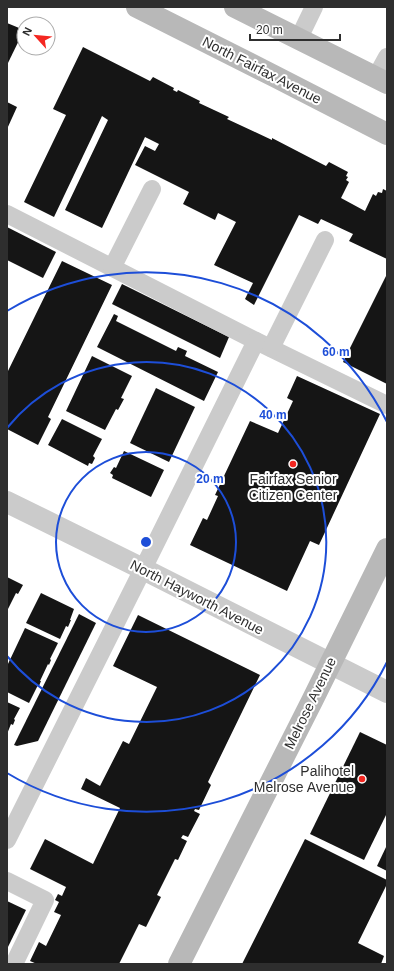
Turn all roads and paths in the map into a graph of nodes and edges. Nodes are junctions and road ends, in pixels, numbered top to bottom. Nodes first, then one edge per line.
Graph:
1 (137, 7) edge
2 (235, 7) edge
3 (314, 7) edge
4 (299, 38) junction
5 (387, 57) edge
6 (382, 80) edge
7 (387, 134) edge
8 (152, 189) dead end
9 (7, 214) edge
10 (325, 240) dead end
11 (112, 268) junction
12 (263, 345) junction
13 (387, 405) edge
14 (7, 502) edge
15 (387, 549) edge
16 (144, 569) junction
17 (330, 664) junction
18 (387, 692) edge
19 (7, 840) edge
20 (7, 881) edge
21 (14, 964) edge
22 (179, 964) edge

1 - 7 main road, North Fairfax Avenue
2 - 4 main road
3 - 4 lane
4 - 6 main road
5 - 6 lane
8 - 11 lane
9 - 11 lane
10 - 12 lane
11 - 12 lane
12 - 13 lane
12 - 16 lane
14 - 16 street, North Hayworth Avenue
15 - 17 main road, Melrose Avenue
16 - 17 street, North Hayworth Avenue
16 - 19 lane
17 - 18 street, North Hayworth Avenue
17 - 22 main road, Melrose Avenue
20 - 21 lane

